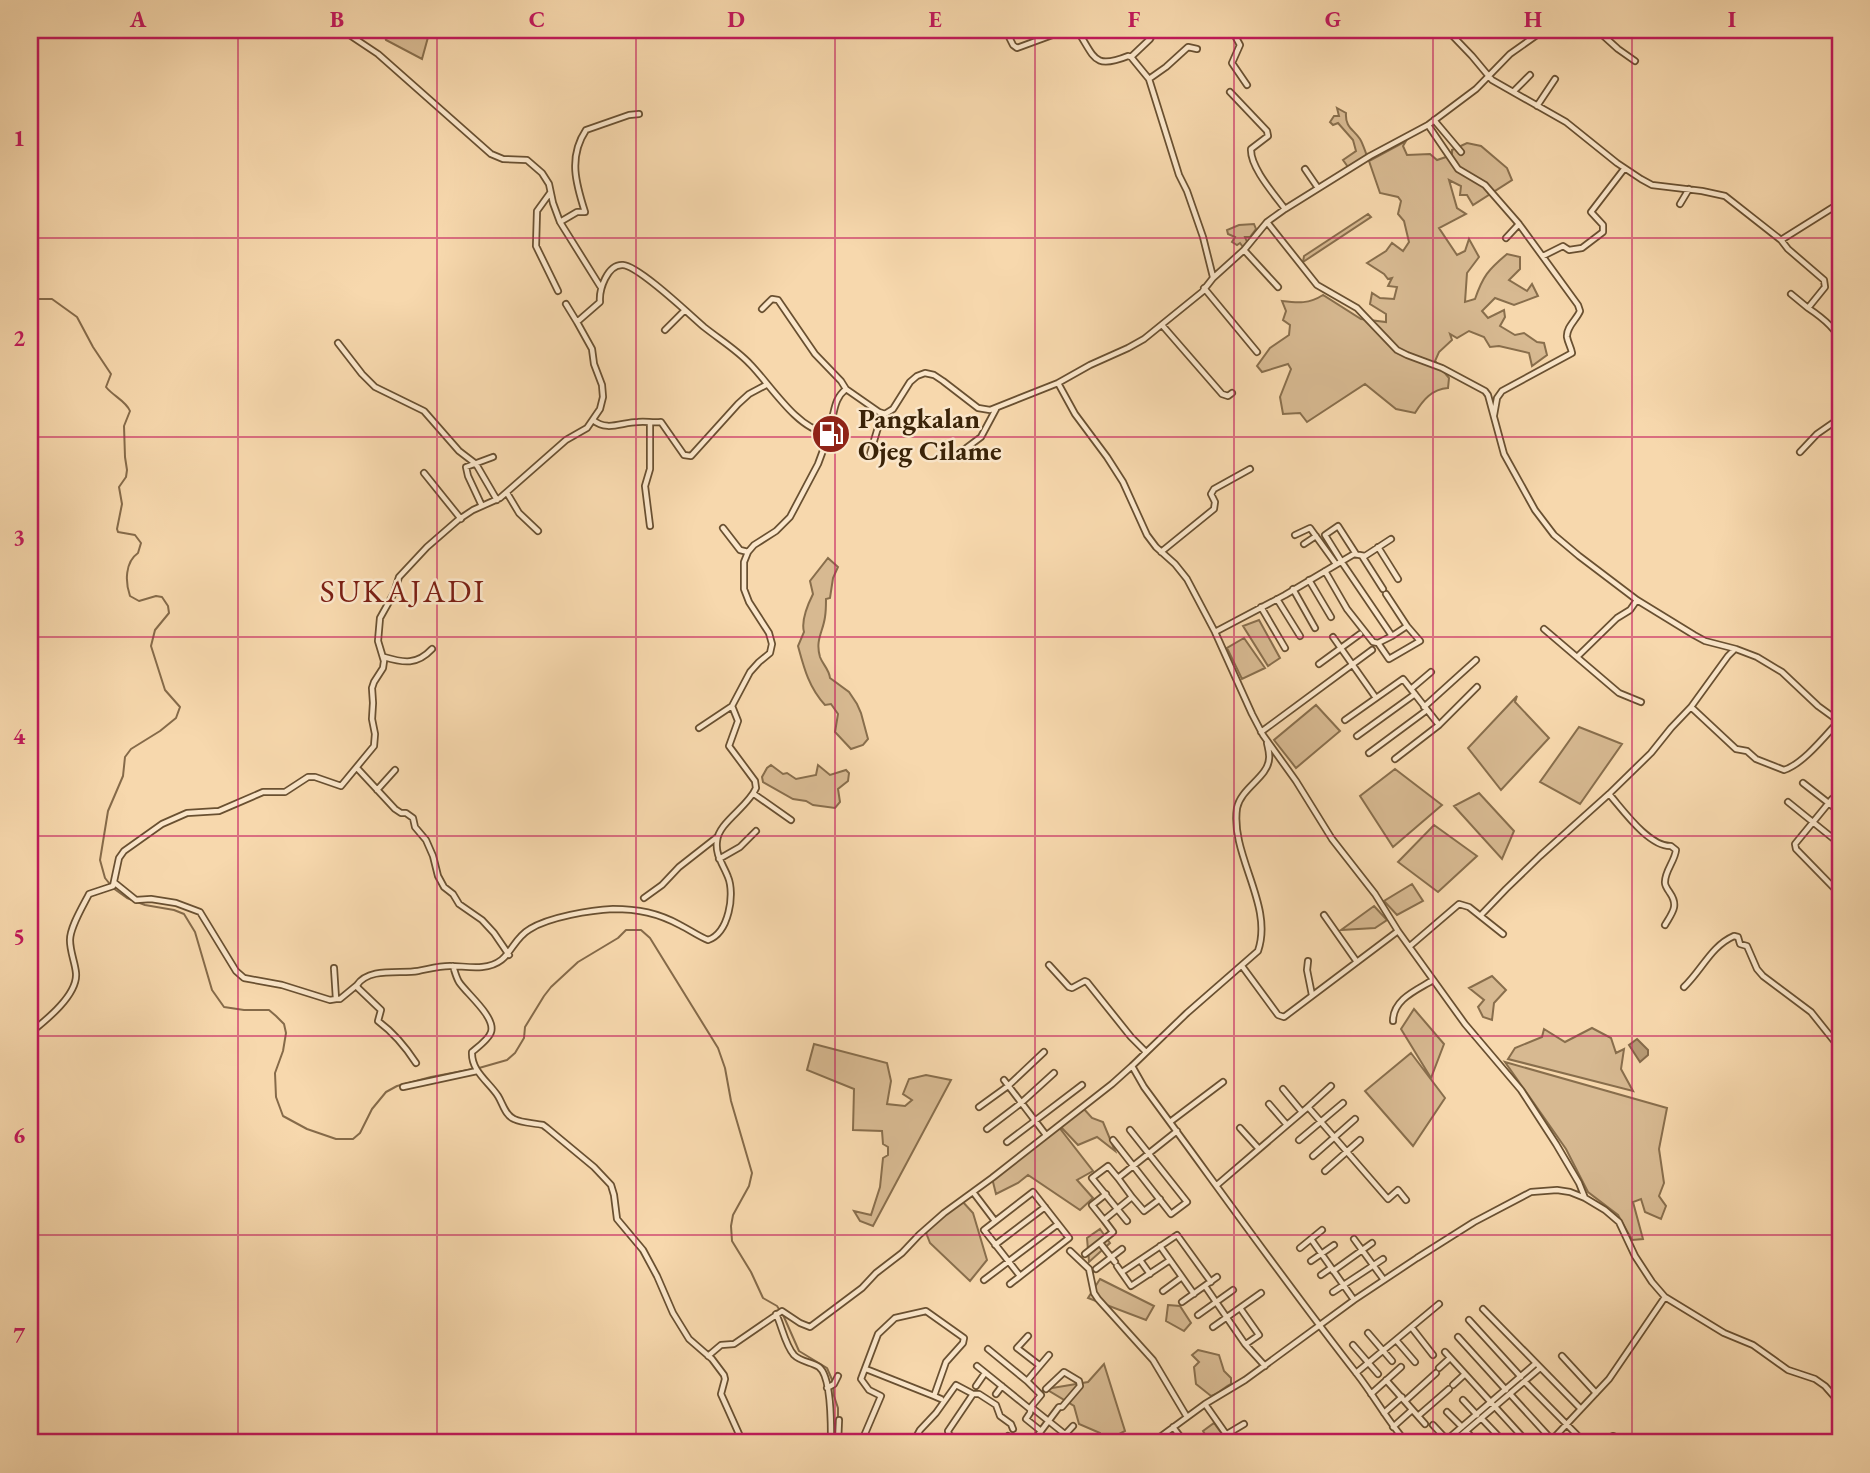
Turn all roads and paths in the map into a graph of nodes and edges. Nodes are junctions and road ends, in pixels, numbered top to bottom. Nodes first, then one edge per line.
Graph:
1 (342, 30) edge
2 (1066, 30) edge
3 (1077, 30) edge
4 (1155, 30) edge
5 (1235, 30) edge
6 (1447, 30) edge
7 (1544, 30) edge
8 (1597, 30) edge
9 (1007, 33) dead end
10 (1197, 49) dead end
11 (1131, 57) junction
12 (1635, 61) dead end
13 (1530, 75) dead end
14 (1489, 77) junction
15 (1149, 79) junction
16 (1555, 79) dead end
17 (1247, 85) dead end
18 (1230, 92) dead end
19 (1513, 92) junction
20 (1537, 106) junction
21 (639, 114) dead end
22 (1434, 120) junction
23 (1428, 125) junction
24 (1461, 152) dead end
25 (1305, 169) dead end
26 (1624, 169) junction
27 (1318, 188) junction
28 (1689, 189) junction
29 (551, 193) junction
30 (1840, 203) edge
31 (1680, 204) dead end
32 (1285, 208) junction
33 (560, 222) junction
34 (1267, 222) junction
35 (1519, 224) junction
36 (1507, 238) dead end
37 (1781, 240) junction
38 (1244, 250) junction
39 (1544, 256) junction
40 (1213, 278) junction
41 (601, 287) junction
42 (1278, 287) dead end
43 (1204, 288) junction
44 (558, 290) dead end
45 (1791, 294) dead end
46 (566, 304) dead end
47 (1808, 308) junction
48 (762, 309) dead end
49 (685, 311) junction
50 (578, 322) junction
51 (1162, 325) junction
52 (665, 330) dead end
53 (338, 343) dead end
54 (1840, 343) edge
55 (1257, 352) dead end
56 (1058, 383) junction
57 (766, 385) junction
58 (846, 389) junction
59 (1232, 393) dead end
60 (996, 408) junction
61 (882, 414) junction
62 (1494, 416) junction
63 (1840, 418) edge
64 (593, 420) junction
65 (650, 424) junction
66 (825, 432) junction
67 (961, 452) dead end
68 (1800, 452) dead end
69 (870, 454) dead end
70 (493, 457) dead end
71 (476, 464) junction
72 (1250, 469) dead end
73 (424, 473) dead end
74 (507, 493) junction
75 (498, 500) junction
76 (482, 506) junction
77 (461, 519) junction
78 (650, 526) dead end
79 (723, 528) dead end
80 (538, 531) dead end
81 (1295, 535) dead end
82 (1316, 536) junction
83 (1391, 539) dead end
84 (1304, 544) dead end
85 (1378, 547) junction
86 (748, 552) junction
87 (1161, 552) junction
88 (1359, 555) junction
89 (1339, 562) junction
90 (1325, 570) junction
91 (1398, 579) dead end
92 (1309, 580) junction
93 (1293, 589) junction
94 (1277, 599) junction
95 (1637, 600) junction
96 (1261, 607) junction
97 (1331, 617) dead end
98 (1408, 626) junction
99 (1315, 628) dead end
100 (1544, 629) dead end
101 (1215, 632) junction
102 (1360, 634) dead end
103 (1300, 636) dead end
104 (1392, 636) junction
105 (1333, 637) dead end
106 (1378, 643) junction
107 (1285, 648) dead end
108 (1340, 648) junction
109 (432, 649) dead end
110 (1736, 649) junction
111 (1372, 650) dead end
112 (384, 657) junction
113 (1577, 657) junction
114 (1476, 660) dead end
115 (1319, 664) dead end
116 (1352, 665) junction
117 (1431, 672) dead end
118 (1477, 687) dead end
119 (1413, 692) junction
120 (1376, 698) junction
121 (1641, 702) dead end
122 (732, 706) junction
123 (1691, 707) junction
124 (1426, 708) junction
125 (1345, 720) dead end
126 (1840, 721) edge
127 (1438, 725) junction
128 (699, 728) dead end
129 (1261, 732) junction
130 (1357, 736) dead end
131 (1266, 740) junction
132 (1369, 753) dead end
133 (1395, 759) dead end
134 (357, 768) junction
135 (395, 769) dead end
136 (1803, 783) dead end
137 (377, 790) junction
138 (1840, 793) edge
139 (754, 794) junction
140 (1609, 794) junction
141 (1787, 802) dead end
142 (1829, 803) junction
143 (1840, 812) edge
144 (791, 820) dead end
145 (1813, 822) junction
146 (757, 831) dead end
147 (716, 837) junction
148 (1840, 844) edge
149 (719, 859) junction
150 (114, 885) junction
151 (1834, 888) dead end
152 (644, 898) dead end
153 (1324, 915) dead end
154 (1481, 915) junction
155 (1665, 925) dead end
156 (1398, 931) junction
157 (1503, 934) dead end
158 (1410, 946) junction
159 (509, 955) junction
160 (1308, 961) dead end
161 (1357, 962) junction
162 (1048, 965) dead end
163 (453, 966) junction
164 (1242, 966) junction
165 (334, 968) dead end
166 (1433, 981) junction
167 (357, 985) junction
168 (1684, 986) dead end
169 (1312, 995) junction
170 (336, 999) junction
171 (1393, 1021) dead end
172 (30, 1033) edge
173 (1840, 1042) edge
174 (1044, 1052) dead end
175 (1146, 1052) junction
176 (416, 1063) dead end
177 (1132, 1066) junction
178 (477, 1069) junction
179 (1054, 1073) dead end
180 (1223, 1082) dead end
181 (1006, 1083) junction
182 (1082, 1085) dead end
183 (1331, 1086) dead end
184 (403, 1087) dead end
185 (1283, 1089) dead end
186 (1021, 1102) junction
187 (1343, 1103) dead end
188 (1269, 1104) dead end
189 (979, 1107) dead end
190 (1308, 1107) junction
191 (1302, 1112) junction
192 (1355, 1119) dead end
193 (1035, 1121) junction
194 (1170, 1122) junction
195 (1321, 1122) junction
196 (1287, 1125) junction
197 (1240, 1128) dead end
198 (987, 1129) dead end
199 (1130, 1130) dead end
200 (1177, 1131) junction
201 (1046, 1135) junction
202 (1334, 1137) junction
203 (1113, 1140) dead end
204 (1299, 1140) dead end
205 (1360, 1140) dead end
206 (1007, 1142) dead end
207 (1259, 1149) junction
208 (1347, 1152) junction
209 (1149, 1154) junction
210 (1312, 1156) dead end
211 (1134, 1166) junction
212 (1325, 1171) dead end
213 (1118, 1178) junction
214 (1217, 1185) junction
215 (973, 1192) junction
216 (1106, 1194) junction
217 (1132, 1197) junction
218 (1585, 1198) junction
219 (1160, 1199) junction
220 (1406, 1200) dead end
221 (1045, 1207) junction
222 (1117, 1209) junction
223 (1104, 1220) junction
224 (995, 1221) junction
225 (1127, 1221) dead end
226 (1058, 1224) junction
227 (1322, 1230) dead end
228 (1311, 1239) junction
229 (1354, 1239) dead end
230 (1100, 1243) junction
231 (1372, 1243) dead end
232 (995, 1245) junction
233 (1334, 1245) dead end
234 (1160, 1247) junction
235 (1300, 1248) dead end
236 (1122, 1249) dead end
237 (1363, 1250) junction
238 (1070, 1251) dead end
239 (1086, 1254) dead end
240 (1321, 1254) junction
241 (1383, 1259) dead end
242 (1140, 1260) junction
243 (1170, 1260) junction
244 (1311, 1261) dead end
245 (1009, 1262) junction
246 (1114, 1262) junction
247 (1374, 1265) junction
248 (1096, 1269) dead end
249 (1332, 1269) junction
250 (1122, 1272) junction
251 (1150, 1274) junction
252 (1321, 1275) dead end
253 (1020, 1276) junction
254 (1182, 1277) junction
255 (1217, 1277) dead end
256 (984, 1280) dead end
257 (1384, 1280) junction
258 (1211, 1282) junction
259 (1010, 1284) dead end
260 (1343, 1285) junction
261 (1205, 1286) junction
262 (1233, 1290) dead end
263 (1163, 1291) dead end
264 (1333, 1292) dead end
265 (1261, 1293) dead end
266 (1194, 1294) junction
267 (1665, 1297) junction
268 (1354, 1300) junction
269 (1182, 1302) dead end
270 (1216, 1302) junction
271 (1439, 1304) dead end
272 (1240, 1308) junction
273 (1483, 1309) dead end
274 (778, 1313) junction
275 (1198, 1315) dead end
276 (1227, 1318) junction
277 (1469, 1320) dead end
278 (1319, 1326) junction
279 (1213, 1327) dead end
280 (1412, 1328) junction
281 (1368, 1333) dead end
282 (1028, 1336) dead end
283 (1458, 1337) dead end
284 (1396, 1340) junction
285 (1245, 1344) junction
286 (1353, 1345) dead end
287 (988, 1349) dead end
288 (1383, 1350) junction
289 (1445, 1352) dead end
290 (1049, 1355) dead end
291 (1433, 1355) dead end
292 (708, 1356) junction
293 (1562, 1356) dead end
294 (1450, 1358) junction
295 (1392, 1361) dead end
296 (1368, 1362) junction
297 (1415, 1362) dead end
298 (977, 1366) dead end
299 (1039, 1366) junction
300 (1265, 1366) junction
301 (1538, 1366) junction
302 (1401, 1367) dead end
303 (866, 1369) junction
304 (985, 1373) junction
305 (1356, 1373) junction
306 (1378, 1374) dead end
307 (1465, 1374) junction
308 (838, 1376) dead end
309 (960, 1379) dead end
310 (1386, 1380) junction
311 (1523, 1380) junction
312 (1027, 1381) junction
313 (956, 1385) junction
314 (830, 1386) junction
315 (976, 1386) dead end
316 (1002, 1386) junction
317 (1044, 1391) junction
318 (1508, 1392) junction
319 (1596, 1393) junction
320 (972, 1394) junction
321 (996, 1394) dead end
322 (1371, 1394) junction
323 (934, 1396) junction
324 (941, 1399) dead end
325 (1403, 1399) junction
326 (1463, 1400) dead end
327 (1840, 1403) edge
328 (1205, 1404) junction
329 (1493, 1405) junction
330 (1030, 1408) junction
331 (1581, 1409) junction
332 (1412, 1410) junction
333 (1447, 1412) dead end
334 (1384, 1413) junction
335 (1418, 1416) junction
336 (1187, 1417) junction
337 (1479, 1417) junction
338 (839, 1420) dead end
339 (1048, 1422) junction
340 (1244, 1424) dead end
341 (1425, 1424) dead end
342 (1567, 1424) junction
343 (1433, 1425) dead end
344 (1073, 1426) dead end
345 (1173, 1427) junction
346 (1393, 1427) junction
347 (1013, 1429) dead end
348 (1464, 1429) junction
349 (1041, 1431) junction
350 (1066, 1433) junction
351 (1226, 1434) junction
352 (1008, 1436) dead end
353 (1613, 1436) dead end
354 (1421, 1438) dead end
355 (1035, 1439) dead end
356 (1550, 1441) edge
357 (1447, 1442) edge
358 (743, 1443) edge
359 (831, 1443) edge
360 (838, 1443) edge
361 (861, 1443) edge
362 (913, 1443) edge
363 (962, 1443) edge
364 (1003, 1443) edge
365 (1057, 1443) edge
366 (1076, 1443) edge
367 (1139, 1443) edge
368 (1185, 1443) edge
369 (1212, 1443) edge
370 (1407, 1443) edge
371 (1425, 1443) edge
372 (1477, 1443) edge
373 (1505, 1443) edge
374 (1528, 1443) edge
375 (1586, 1443) edge
376 (1614, 1443) edge

1 - 29 street
2 - 9 street
3 - 11 street
4 - 11 street
5 - 17 street
6 - 14 street
7 - 14 street
8 - 12 street
10 - 15 street
11 - 15 street
13 - 19 street
14 - 19 street
14 - 22 street
15 - 40 street
16 - 20 street
18 - 32 street
19 - 20 street
20 - 26 street
21 - 33 street
22 - 23 street
22 - 24 street
23 - 27 street
23 - 35 street
25 - 27 street
26 - 28 street
26 - 39 street
27 - 32 street
28 - 31 street
28 - 37 street
29 - 33 street
29 - 44 street
30 - 37 street
32 - 34 street
33 - 41 street
34 - 38 street
34 - 62 street
35 - 36 street
35 - 39 street
37 - 47 street
38 - 40 street
38 - 42 street
39 - 62 street
40 - 43 street
41 - 49 street
41 - 50 street
43 - 51 street
43 - 55 street
45 - 47 street
46 - 50 street
47 - 54 street
48 - 58 street
49 - 52 street
49 - 57 street
50 - 64 street
51 - 56 street
51 - 59 street
53 - 71 street
56 - 60 street
56 - 87 street
57 - 65 street
57 - 66 street
58 - 61 street
58 - 66 street
60 - 61 street
60 - 67 street
61 - 69 street
62 - 95 street
63 - 68 street
64 - 65 street
64 - 74 street
65 - 78 street
66 - 86 street
70 - 71 street
71 - 75 street
71 - 76 street
72 - 87 street
73 - 77 street
74 - 75 street
74 - 80 street
75 - 76 street
76 - 77 street
77 - 112 street
79 - 86 street
81 - 82 street
82 - 84 street
82 - 89 street
83 - 85 street
85 - 88 street
85 - 91 street
86 - 122 street
87 - 101 street
88 - 89 street
88 - 89 street
88 - 98 street
89 - 90 street
89 - 104 street
90 - 92 street
90 - 106 street
92 - 93 street
92 - 97 street
93 - 94 street
93 - 99 street
94 - 96 street
94 - 103 street
95 - 110 street
95 - 113 street
96 - 101 street
96 - 107 street
98 - 104 street
98 - 106 street
100 - 113 street
101 - 129 street
102 - 108 street
104 - 106 street
105 - 108 street
108 - 115 street
108 - 116 street
109 - 112 street
110 - 123 street
110 - 126 street
111 - 116 street
112 - 134 street
113 - 121 street
114 - 124 street
116 - 120 street
116 - 129 street
117 - 119 street
118 - 127 street
119 - 120 street
119 - 124 street
119 - 130 street
120 - 125 street
122 - 128 street
122 - 139 street
123 - 126 street
123 - 140 street
124 - 127 street
124 - 132 street
127 - 133 street
129 - 131 street
131 - 156 street
131 - 164 street
134 - 137 street
134 - 150 street
135 - 137 street
136 - 142 street
137 - 159 street
138 - 142 street
139 - 144 street
139 - 147 street
140 - 154 street
140 - 155 street
141 - 145 street
142 - 143 street
142 - 145 street
145 - 148 street
145 - 151 street
146 - 149 street
147 - 149 street
147 - 152 street
149 - 159 street
150 - 170 street
150 - 172 street
153 - 161 street
154 - 157 street
154 - 158 street
156 - 158 street
156 - 161 street
158 - 166 street
159 - 163 street
160 - 169 street
161 - 169 street
162 - 175 street
163 - 167 street
163 - 178 street
164 - 169 street
164 - 175 street
165 - 170 street
166 - 171 street
166 - 218 street
167 - 170 street
167 - 176 street
168 - 173 street
174 - 181 street
175 - 177 street
177 - 194 street
177 - 201 street
178 - 184 street
178 - 292 street
179 - 186 street
180 - 194 street
181 - 186 street
181 - 189 street
182 - 193 street
183 - 190 street
185 - 191 street
186 - 193 street
186 - 198 street
187 - 195 street
188 - 196 street
190 - 191 street
190 - 195 street
191 - 196 street
192 - 202 street
193 - 201 street
193 - 206 street
194 - 200 street
195 - 202 street
195 - 204 street
196 - 207 street
197 - 207 street
199 - 209 street
200 - 209 street
200 - 214 street
201 - 215 street
202 - 208 street
202 - 210 street
203 - 211 street
205 - 208 street
207 - 214 street
208 - 212 street
208 - 220 street
209 - 211 street
209 - 219 street
211 - 213 street
211 - 219 street
213 - 216 street
213 - 217 street
214 - 278 street
215 - 224 street
215 - 274 street
216 - 222 street
216 - 223 street
217 - 219 street
217 - 222 street
218 - 257 street
218 - 267 street
221 - 224 street
221 - 226 street
221 - 232 street
222 - 223 street
222 - 225 street
223 - 230 street
224 - 232 street
226 - 245 street
226 - 253 street
227 - 228 street
228 - 235 street
228 - 240 street
229 - 237 street
230 - 239 street
230 - 246 street
231 - 237 street
232 - 245 street
233 - 240 street
234 - 242 street
234 - 243 street
234 - 258 street
236 - 246 street
237 - 247 street
237 - 249 street
238 - 336 street
240 - 244 street
240 - 249 street
241 - 247 street
242 - 250 street
242 - 251 street
243 - 251 street
243 - 254 street
245 - 253 street
245 - 256 street
246 - 248 street
246 - 250 street
247 - 257 street
247 - 260 street
249 - 252 street
249 - 260 street
250 - 251 street
253 - 259 street
254 - 263 street
254 - 266 street
255 - 258 street
257 - 268 street
258 - 261 street
260 - 264 street
260 - 268 street
261 - 266 street
261 - 270 street
262 - 270 street
265 - 272 street
266 - 269 street
267 - 319 street
267 - 327 street
268 - 278 street
270 - 275 street
270 - 276 street
271 - 280 street
272 - 276 street
272 - 285 street
273 - 301 street
274 - 292 street
274 - 314 street
276 - 279 street
276 - 285 street
277 - 311 street
278 - 300 street
278 - 305 street
280 - 284 street
280 - 291 street
281 - 288 street
282 - 299 street
283 - 318 street
284 - 288 street
284 - 297 street
285 - 300 street
286 - 296 street
287 - 312 street
288 - 295 street
288 - 296 street
289 - 294 street
290 - 299 street
292 - 358 street
293 - 319 street
294 - 307 street
294 - 325 street
296 - 305 street
296 - 306 street
298 - 304 street
299 - 312 street
300 - 328 street
301 - 311 street
301 - 331 street
302 - 310 street
303 - 323 street
303 - 323 street
303 - 361 street
304 - 315 street
304 - 316 street
305 - 322 street
307 - 329 street
307 - 335 street
308 - 314 street
309 - 313 street
310 - 322 street
310 - 325 street
311 - 318 street
311 - 342 street
312 - 317 street
313 - 320 street
313 - 362 street
314 - 359 street
316 - 321 street
316 - 330 street
317 - 330 street
317 - 339 street
318 - 329 street
318 - 356 street
319 - 331 street
320 - 347 street
320 - 363 street
322 - 334 street
323 - 324 street
325 - 332 street
325 - 334 street
326 - 337 street
328 - 336 street
328 - 351 street
329 - 337 street
329 - 374 street
330 - 339 street
330 - 349 street
331 - 342 street
332 - 335 street
332 - 346 street
333 - 348 street
334 - 346 street
335 - 341 street
336 - 345 street
337 - 348 street
337 - 373 street
338 - 360 street
339 - 349 street
339 - 350 street
340 - 351 street
342 - 356 street
342 - 375 street
343 - 357 street
344 - 350 street
345 - 367 street
345 - 368 street
346 - 370 street
348 - 357 street
348 - 372 street
349 - 355 street
350 - 365 street
350 - 366 street
351 - 369 street
352 - 364 street
353 - 376 street
354 - 371 street

